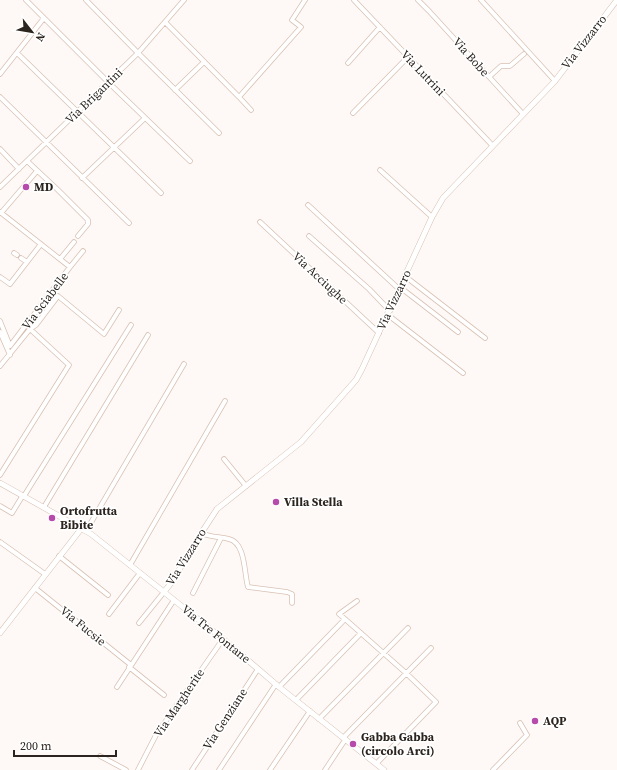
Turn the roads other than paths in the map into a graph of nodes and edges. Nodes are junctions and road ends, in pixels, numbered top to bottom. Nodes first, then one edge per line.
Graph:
1 (26, 0) edge
2 (86, 0) edge
3 (184, 0) edge
4 (305, 0) edge
5 (354, 0) edge
6 (418, 0) edge
7 (481, 0) edge
8 (616, 0) edge
9 (44, 18) junction
10 (166, 23) junction
11 (380, 27) junction
12 (18, 53) junction
13 (138, 53) junction
14 (524, 54) dead end
15 (408, 57) junction
16 (204, 62) junction
17 (348, 63) dead end
18 (0, 74) edge
19 (489, 77) junction
20 (554, 81) junction
21 (109, 83) junction
22 (175, 90) junction
23 (0, 97) edge
24 (238, 97) junction
25 (251, 110) dead end
26 (78, 112) junction
27 (353, 113) dead end
28 (523, 114) junction
29 (145, 118) junction
30 (219, 133) dead end
31 (46, 143) junction
32 (492, 146) junction
33 (114, 148) junction
34 (0, 149) edge
35 (190, 161) dead end
36 (27, 162) junction
37 (19, 169) junction
38 (380, 170) dead end
39 (37, 171) junction
40 (82, 178) junction
41 (0, 187) edge
42 (160, 193) dead end
43 (308, 205) dead end
44 (0, 213) edge
45 (432, 218) junction
46 (260, 222) dead end
47 (129, 223) dead end
48 (78, 236) dead end
49 (309, 236) dead end
50 (74, 242) dead end
51 (41, 244) junction
52 (83, 251) dead end
53 (22, 258) dead end
54 (60, 259) junction
55 (27, 262) junction
56 (70, 267) junction
57 (0, 277) edge
58 (406, 277) junction
59 (400, 289) junction
60 (119, 310) dead end
61 (389, 313) junction
62 (0, 321) edge
63 (131, 325) dead end
64 (30, 329) junction
65 (0, 332) edge
66 (458, 332) dead end
67 (379, 333) junction
68 (148, 335) dead end
69 (485, 338) dead end
70 (10, 355) junction
71 (184, 364) dead end
72 (0, 366) edge
73 (463, 373) dead end
74 (225, 401) dead end
75 (224, 460) dead end
76 (0, 475) edge
77 (0, 483) edge
78 (246, 486) junction
79 (24, 495) junction
80 (0, 506) edge
81 (44, 507) junction
82 (84, 530) junction
83 (200, 534) junction
84 (220, 538) junction
85 (0, 542) edge
86 (59, 556) junction
87 (130, 565) junction
88 (140, 573) junction
89 (45, 574) junction
90 (35, 588) junction
91 (164, 592) junction
92 (193, 593) dead end
93 (108, 595) dead end
94 (174, 600) junction
95 (356, 601) dead end
96 (292, 603) dead end
97 (109, 614) dead end
98 (345, 619) junction
99 (139, 623) dead end
100 (408, 628) dead end
101 (0, 633) edge
102 (361, 633) junction
103 (223, 639) junction
104 (431, 648) dead end
105 (383, 653) junction
106 (130, 666) junction
107 (258, 669) junction
108 (407, 674) junction
109 (278, 685) junction
110 (117, 687) dead end
111 (164, 695) dead end
112 (296, 700) junction
113 (310, 711) junction
114 (319, 719) junction
115 (520, 723) dead end
116 (344, 739) junction
117 (100, 756) dead end
118 (377, 763) junction
119 (126, 770) edge
120 (138, 770) edge
121 (192, 770) edge
122 (219, 770) edge
123 (270, 770) edge
124 (325, 770) edge
125 (384, 770) edge
126 (493, 770) edge

1 - 9 street
2 - 13 street
3 - 10 street, Via Brigantini
4 - 24 street
5 - 11 street, Via Lutrini
6 - 19 street, Via Bobe
7 - 20 street
8 - 20 street, Via Vizzarro
9 - 12 street
9 - 21 street
10 - 13 street, Via Brigantini
10 - 16 street
11 - 15 street, Via Lutrini
11 - 17 street
12 - 18 street
12 - 26 street
13 - 21 street, Via Brigantini
13 - 22 street
14 - 19 street
15 - 27 street
15 - 32 street, Via Lutrini
16 - 22 street
16 - 24 street
19 - 28 street, Via Bobe
20 - 28 street, Via Vizzarro
21 - 26 street, Via Brigantini
21 - 29 street
22 - 30 street
23 - 31 street
24 - 25 street
26 - 31 street, Via Brigantini
26 - 33 street
28 - 32 street, Via Vizzarro
29 - 33 street
29 - 35 street
31 - 36 street, Via Brigantini
31 - 40 street
32 - 45 street, Via Vizzarro
33 - 40 street
33 - 42 street
34 - 37 street
36 - 37 street, Via Brigantini
36 - 39 street
37 - 41 street, Via Brigantini
38 - 45 street
39 - 44 street
39 - 48 street
40 - 47 street
43 - 59 street
44 - 51 street, Via Sciabelle
45 - 58 street, Via Vizzarro
46 - 67 street, Via Acciughe
49 - 61 street
50 - 54 street
51 - 54 street, Via Sciabelle
51 - 55 street
52 - 56 street
53 - 55 street
54 - 56 street, Via Sciabelle
55 - 57 street
56 - 62 street, Via Sciabelle
58 - 59 street, Via Vizzarro
58 - 69 street
59 - 61 street, Via Vizzarro
59 - 66 street
60 - 64 street
61 - 67 street, Via Vizzarro
61 - 73 street
63 - 79 street
64 - 70 street
64 - 76 street
65 - 70 street
67 - 78 street, Via Vizzarro
68 - 81 street
70 - 72 street
71 - 82 street
74 - 87 street
75 - 78 street
77 - 79 street, Via Tre Fontane
78 - 83 street, Via Vizzarro
79 - 80 street
79 - 81 street, Via Tre Fontane
81 - 82 street, Via Tre Fontane
82 - 86 street
82 - 87 street, Via Tre Fontane
83 - 84 street
83 - 91 street, Via Vizzarro
84 - 92 street
84 - 96 street
85 - 89 street
86 - 89 street
86 - 93 street
87 - 88 street, Via Tre Fontane
88 - 91 street, Via Tre Fontane
88 - 97 street
89 - 90 street
90 - 101 street
90 - 106 street, Via Fucsie
91 - 94 street, Via Tre Fontane
91 - 99 street
94 - 103 street, Via Tre Fontane
94 - 106 street
95 - 98 street
98 - 102 street
98 - 109 street
100 - 105 street
102 - 105 street
102 - 112 street
103 - 107 street, Via Tre Fontane
103 - 120 street, Via Margherite
104 - 108 street
105 - 108 street
105 - 114 street
106 - 110 street
106 - 111 street, Via Fucsie
107 - 109 street, Via Tre Fontane
107 - 121 street, Via Genziane
108 - 116 street
108 - 118 street
109 - 112 street, Via Tre Fontane
109 - 122 street
112 - 113 street, Via Tre Fontane
113 - 114 street, Via Tre Fontane
113 - 123 street
114 - 116 street, Via Tre Fontane
115 - 126 street
116 - 118 street, Via Tre Fontane
116 - 124 street
117 - 119 street
118 - 125 street, Via Tre Fontane

